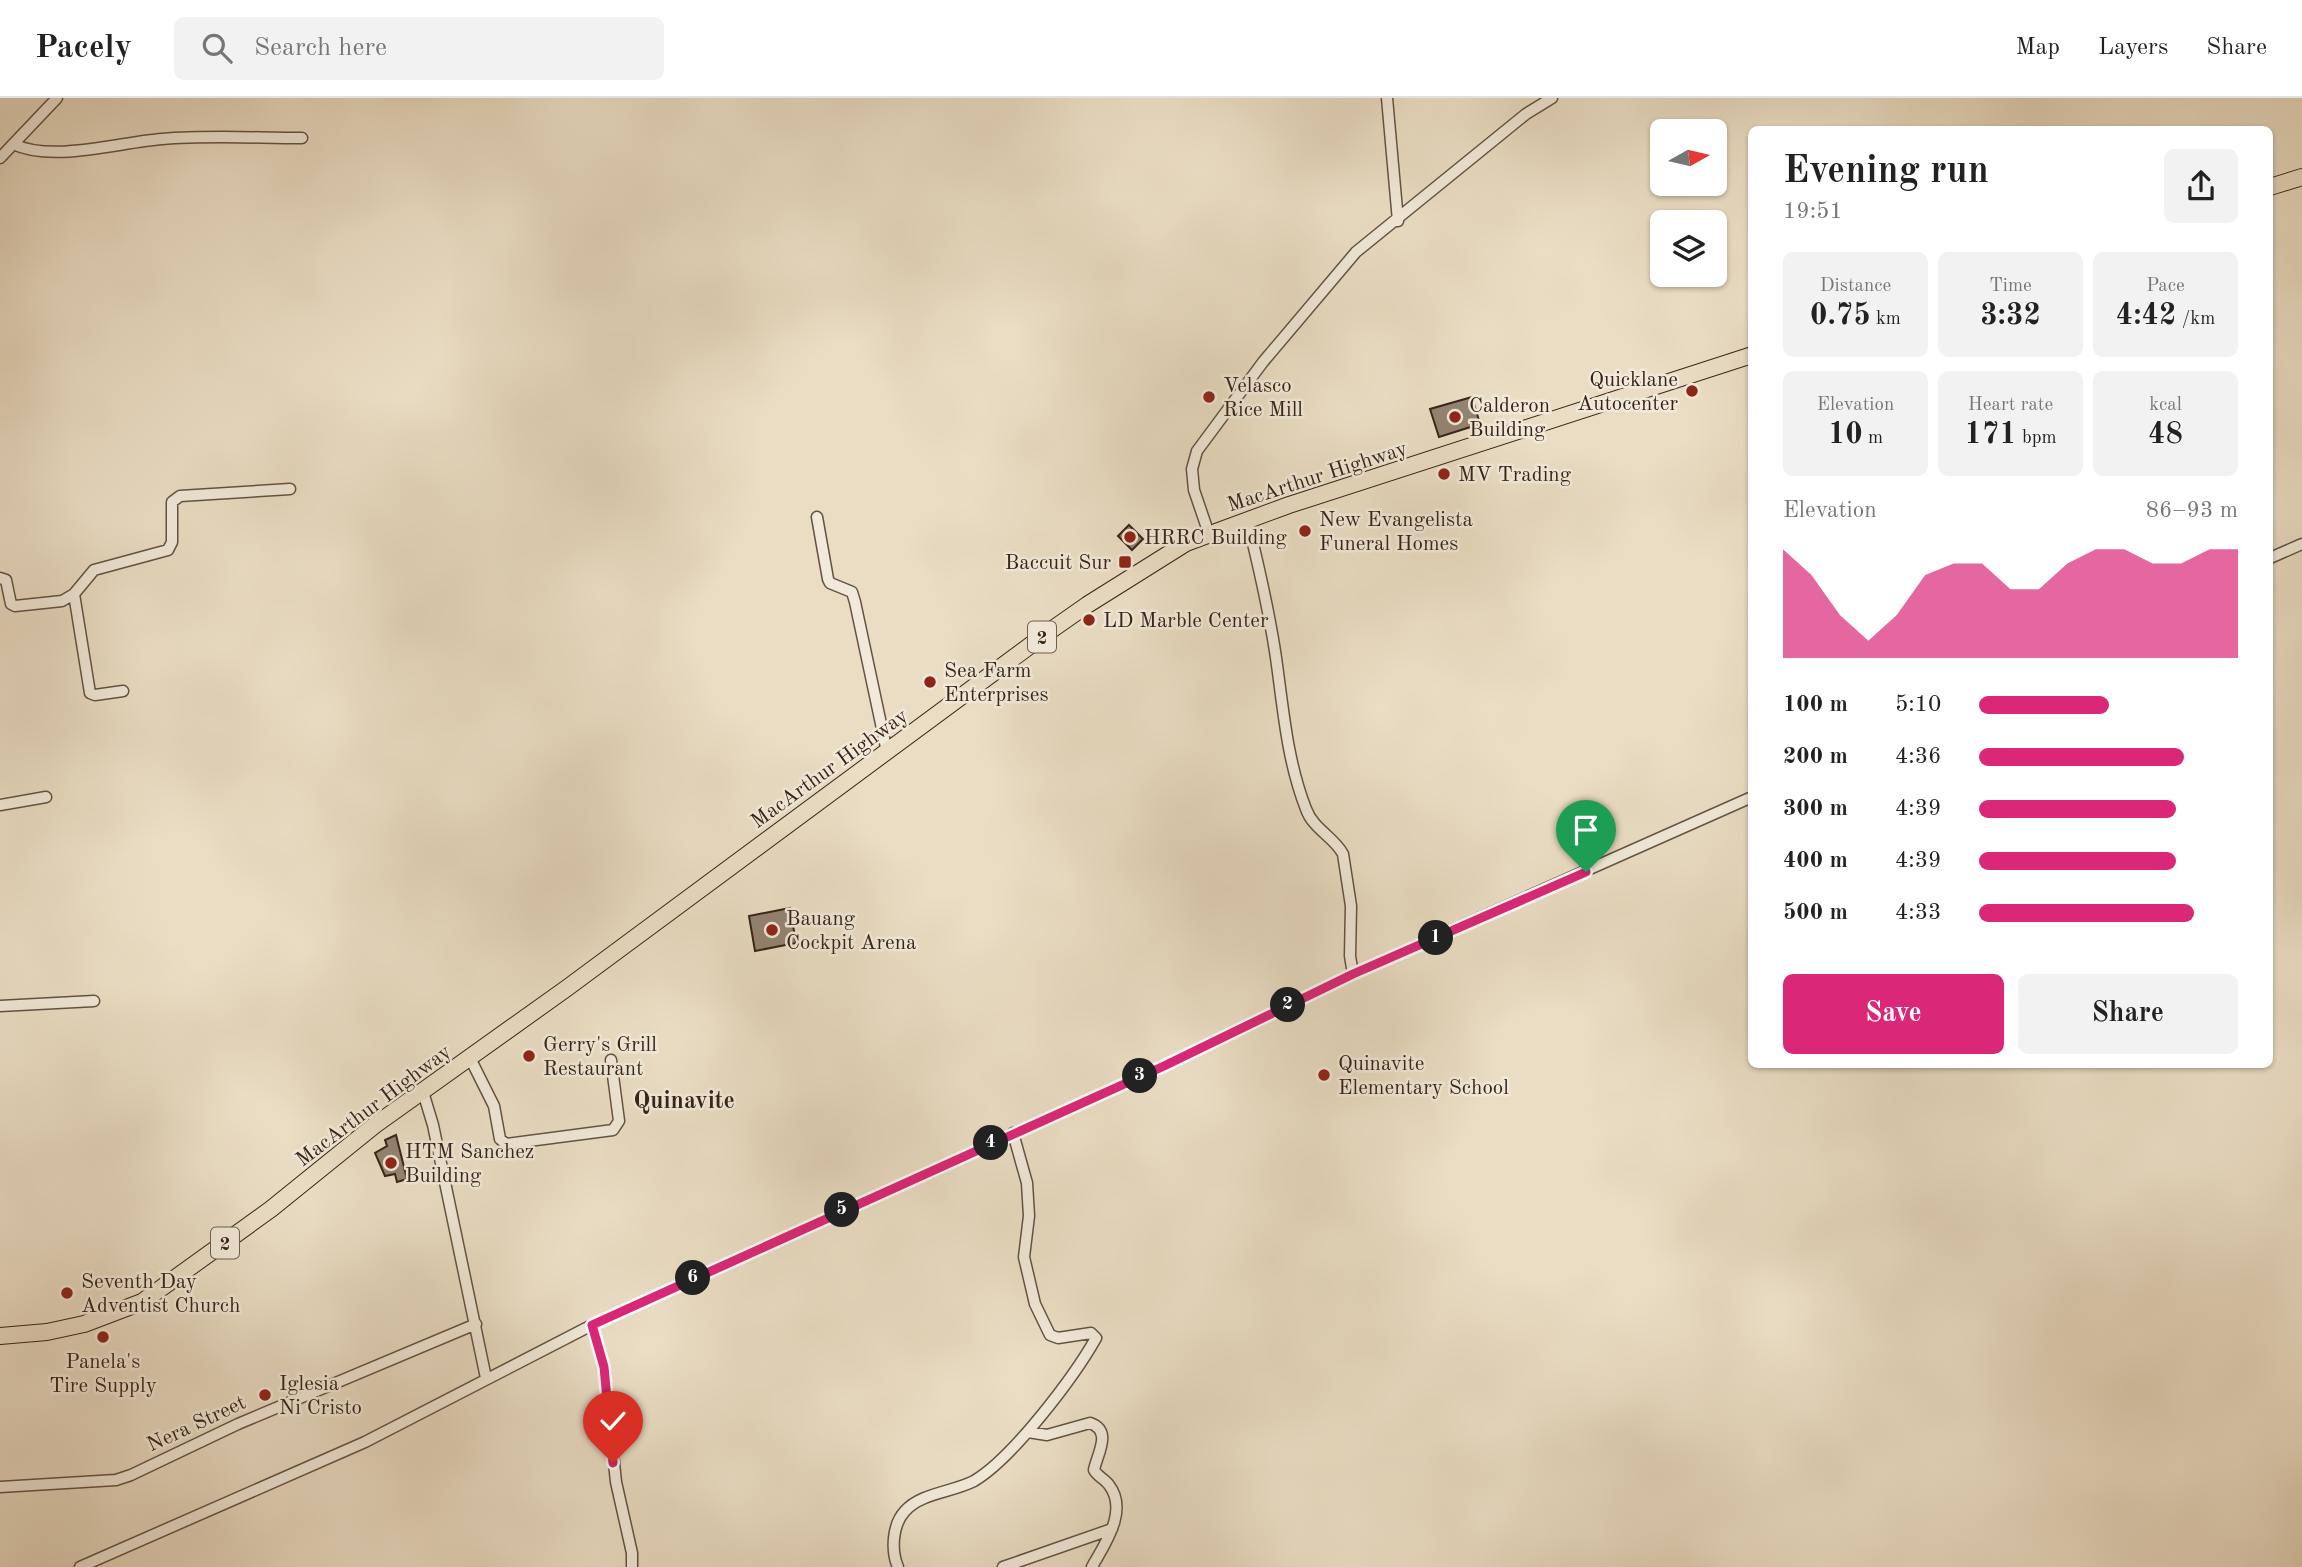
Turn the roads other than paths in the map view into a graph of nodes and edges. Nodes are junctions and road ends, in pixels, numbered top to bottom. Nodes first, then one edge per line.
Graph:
1 (57, 98) edge
2 (1387, 98) edge
3 (1552, 98) edge
4 (302, 138) dead end
5 (13, 145) junction
6 (0, 158) edge
7 (2302, 177) edge
8 (2273, 186) edge
9 (1398, 221) junction
10 (1748, 356) edge
11 (290, 489) dead end
12 (817, 517) dead end
13 (1247, 519) junction
14 (1209, 534) junction
15 (2302, 544) edge
16 (2273, 557) edge
17 (0, 578) edge
18 (74, 594) junction
19 (123, 691) dead end
20 (887, 752) junction
21 (46, 797) dead end
22 (1748, 799) edge
23 (0, 806) edge
24 (1353, 974) junction
25 (94, 1001) dead end
26 (0, 1006) edge
27 (470, 1058) junction
28 (611, 1060) dead end
29 (423, 1092) junction
30 (1013, 1133) junction
31 (476, 1324) junction
32 (592, 1325) junction
33 (0, 1336) edge
34 (486, 1378) junction
35 (1028, 1432) junction
36 (0, 1487) edge
37 (1112, 1529) junction
38 (80, 1567) edge
39 (632, 1567) edge
40 (898, 1567) edge
41 (1003, 1567) edge
42 (1092, 1567) edge

1 - 5 street
2 - 9 street
3 - 9 street
4 - 5 street
5 - 6 street
7 - 8 highway
9 - 14 street
10 - 13 highway, MacArthur Highway / 2
11 - 18 street
12 - 20 street
13 - 14 highway, MacArthur Highway / 2
13 - 24 street
14 - 20 highway, MacArthur Highway / 2
15 - 16 street
17 - 18 street
18 - 19 street
20 - 27 highway, MacArthur Highway / 2
21 - 23 street
22 - 24 street
24 - 30 street
25 - 26 street
27 - 28 street
27 - 29 highway, MacArthur Highway / 2
29 - 31 street
29 - 33 highway, MacArthur Highway / 2
30 - 32 street
30 - 35 street
31 - 34 street
31 - 36 street, Nera Street
32 - 34 street
32 - 39 street
34 - 38 street
35 - 37 street
35 - 40 street
37 - 41 street
37 - 42 street

